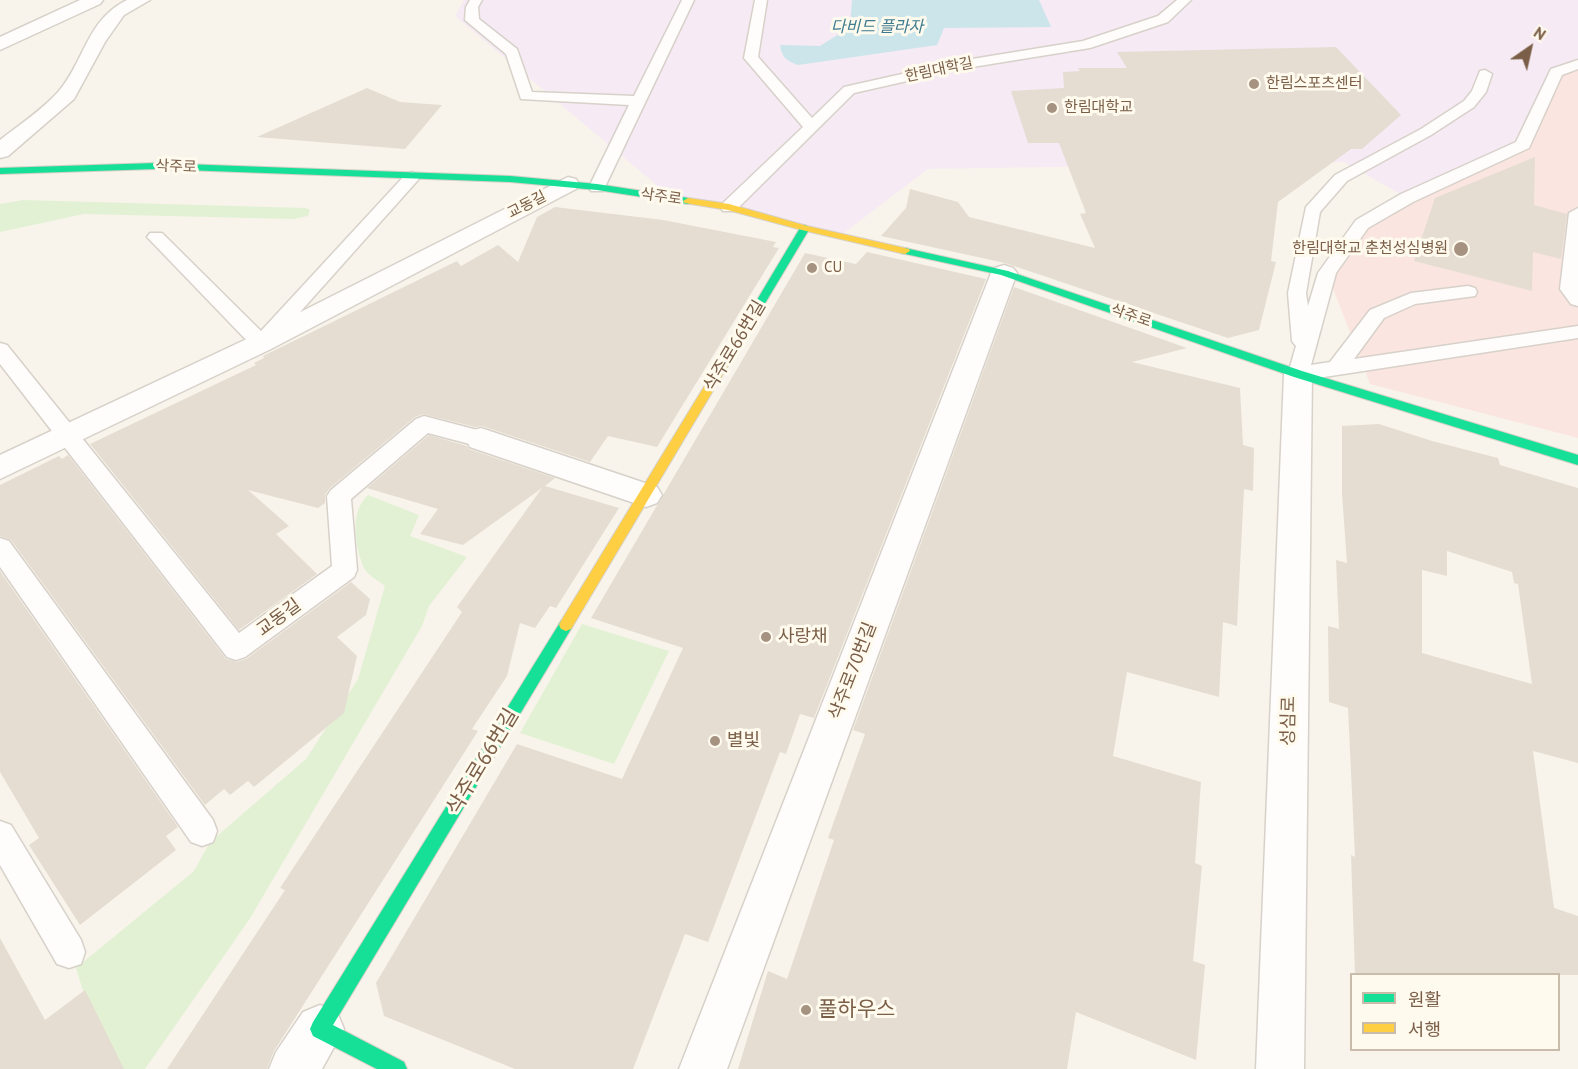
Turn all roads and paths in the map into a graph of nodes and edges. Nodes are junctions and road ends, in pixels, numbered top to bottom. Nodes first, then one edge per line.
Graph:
1 (94, 0) edge
2 (141, 0) edge
3 (476, 0) edge
4 (688, 0) edge
5 (759, 0) edge
6 (1185, 0) edge
7 (0, 44) edge
8 (1578, 64) edge
9 (1485, 74) dead end
10 (639, 100) junction
11 (812, 128) junction
12 (5, 141) edge
13 (0, 171) edge
14 (412, 177) junction
15 (568, 184) junction
16 (597, 188) junction
17 (729, 207) junction
18 (1578, 213) edge
19 (805, 228) junction
20 (156, 237) dead end
21 (1004, 273) junction
22 (1468, 292) dead end
23 (1578, 300) edge
24 (1578, 332) edge
25 (261, 343) junction
26 (0, 350) edge
27 (1301, 363) junction
28 (1337, 368) junction
29 (68, 435) junction
30 (481, 439) joint
31 (1578, 460) edge
32 (0, 468) edge
33 (646, 495) junction
34 (0, 548) edge
35 (202, 831) dead end
36 (0, 836) edge
37 (69, 952) dead end
38 (320, 1029) junction
39 (293, 1069) edge
40 (397, 1069) edge
41 (703, 1069) edge
42 (1280, 1069) edge

1 - 7 street
2 - 12 street
3 - 10 lane
4 - 10 lane
5 - 11 lane
6 - 11 lane, 한림대학길
8 - 27 lane
9 - 27 lane
10 - 16 lane
11 - 17 lane, 한림대학길
13 - 14 street, 삭주로
14 - 15 street, 삭주로
14 - 25 lane, 교동길
15 - 16 street, 삭주로
15 - 25 street, 교동길
16 - 17 street, 삭주로
17 - 19 street, 삭주로
18 - 23 lane
19 - 21 street, 삭주로
19 - 33 street, 삭주로66번길
20 - 25 lane
21 - 27 street, 삭주로
21 - 41 street, 삭주로70번길
22 - 28 lane
24 - 28 lane
25 - 29 street, 교동길
26 - 29 lane, 교동길
27 - 28 lane
27 - 31 street, 삭주로
27 - 42 street, 성심로
29 - 30 lane, 교동길
29 - 32 street, 교동길
30 - 33 street
33 - 38 street, 삭주로66번길
34 - 35 lane
36 - 37 lane
38 - 39 street, 삭주로66번길
38 - 40 street

